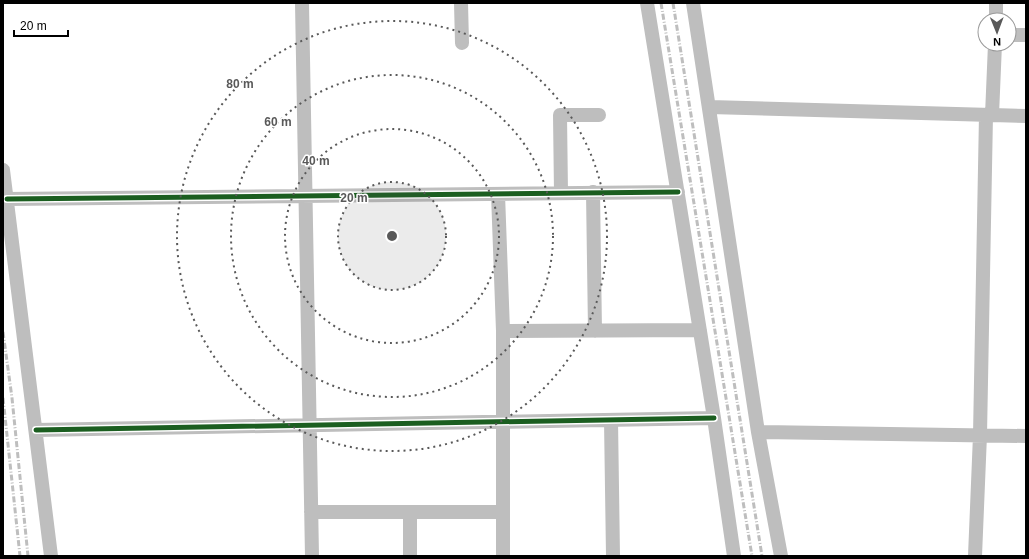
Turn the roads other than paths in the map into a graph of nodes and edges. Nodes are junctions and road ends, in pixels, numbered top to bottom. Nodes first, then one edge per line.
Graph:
1 (302, 3) edge
2 (461, 3) edge
3 (647, 3) edge
4 (692, 3) edge
5 (462, 44) dead end
6 (994, 52) edge
7 (710, 107) junction
8 (599, 115) dead end
9 (989, 115) junction
10 (1026, 116) edge
11 (3, 170) edge
12 (593, 192) junction
13 (678, 192) junction
14 (561, 193) junction
15 (305, 194) junction
16 (498, 194) junction
17 (7, 199) junction
18 (700, 330) junction
19 (503, 331) junction
20 (594, 331) junction
21 (714, 418) junction
22 (503, 420) junction
23 (612, 420) junction
24 (309, 424) junction
25 (36, 430) junction
26 (758, 432) junction
27 (980, 434) junction
28 (1026, 436) edge
29 (311, 512) junction
30 (410, 512) junction
31 (503, 512) junction
32 (50, 556) edge
33 (312, 556) edge
34 (410, 556) edge
35 (503, 556) edge
36 (613, 556) edge
37 (734, 556) edge
38 (781, 556) edge
39 (975, 556) edge

1 - 15 street
2 - 5 street
3 - 13 street
4 - 7 street
6 - 9 street
7 - 9 street
7 - 26 street
8 - 14 street
9 - 10 street
9 - 27 street
11 - 17 street
12 - 13 street
12 - 14 street
12 - 20 street
13 - 18 street
14 - 16 street
15 - 16 street
15 - 17 street
15 - 24 street
16 - 19 street
17 - 25 street
18 - 20 street
18 - 21 street
19 - 20 street
19 - 22 street
21 - 23 street
21 - 37 street
22 - 23 street
22 - 24 street
22 - 31 street
23 - 36 street
24 - 25 street
24 - 29 street
25 - 32 street
26 - 27 street
26 - 38 street
27 - 28 street
27 - 39 street
29 - 30 street
29 - 33 street
30 - 31 street
30 - 34 street
31 - 35 street

